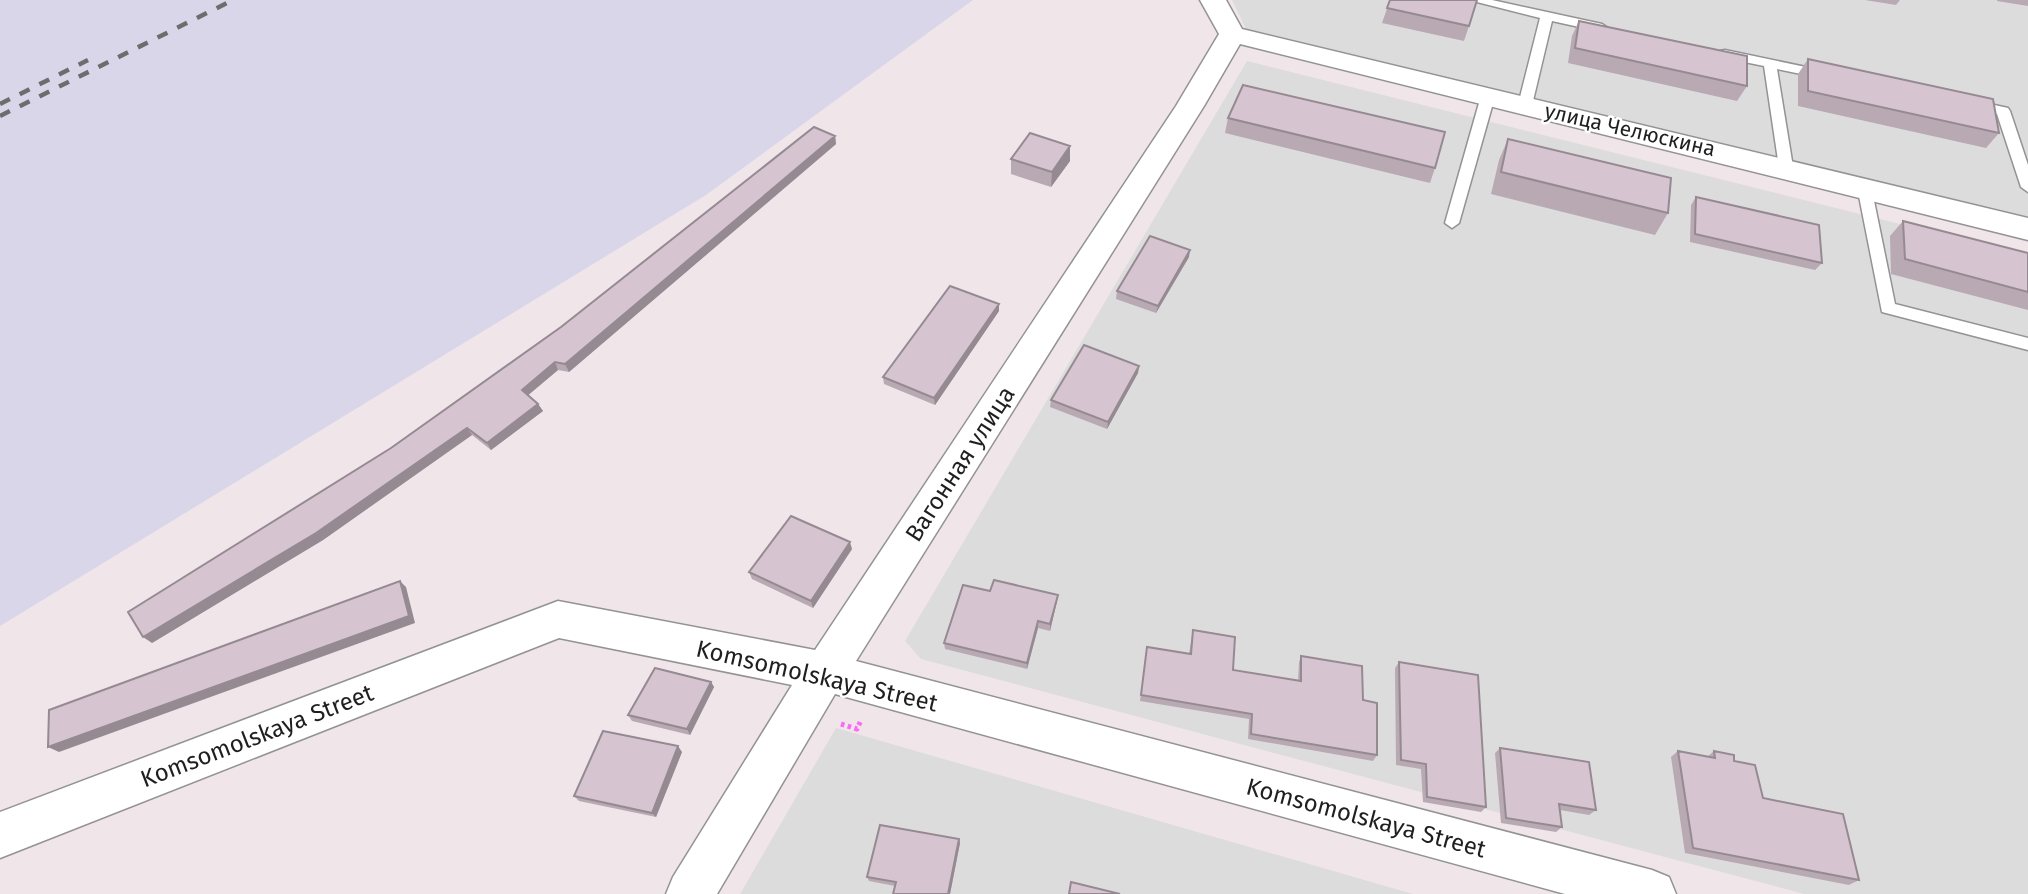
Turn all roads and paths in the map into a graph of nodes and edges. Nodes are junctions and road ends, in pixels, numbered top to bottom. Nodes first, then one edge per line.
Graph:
1 (1213, 0) edge
2 (1475, 0) edge
3 (1546, 16) junction
4 (1612, 30) edge
5 (1231, 34) junction
6 (1717, 52) edge
7 (1770, 64) junction
8 (1835, 77) edge
9 (1488, 96) junction
10 (1964, 103) edge
11 (1525, 105) junction
12 (1786, 167) junction
13 (1864, 186) junction
14 (2028, 187) edge
15 (1452, 223) dead end
16 (2028, 229) edge
17 (2028, 344) edge
18 (825, 672) junction
19 (0, 835) edge
20 (690, 894) edge
21 (1652, 894) edge

1 - 5 street
2 - 3 lane
3 - 4 lane
3 - 11 lane
5 - 9 street, улица Челюскина
5 - 18 street, Вагонная улица
6 - 7 lane
7 - 8 lane
7 - 12 lane
9 - 11 street, улица Челюскина
9 - 15 lane
10 - 14 lane
11 - 12 street, улица Челюскина
12 - 13 street, улица Челюскина
13 - 16 street, улица Челюскина
13 - 17 lane
18 - 19 street, Komsomolskaya Street
18 - 20 street, Вагонная улица
18 - 21 street, Komsomolskaya Street

